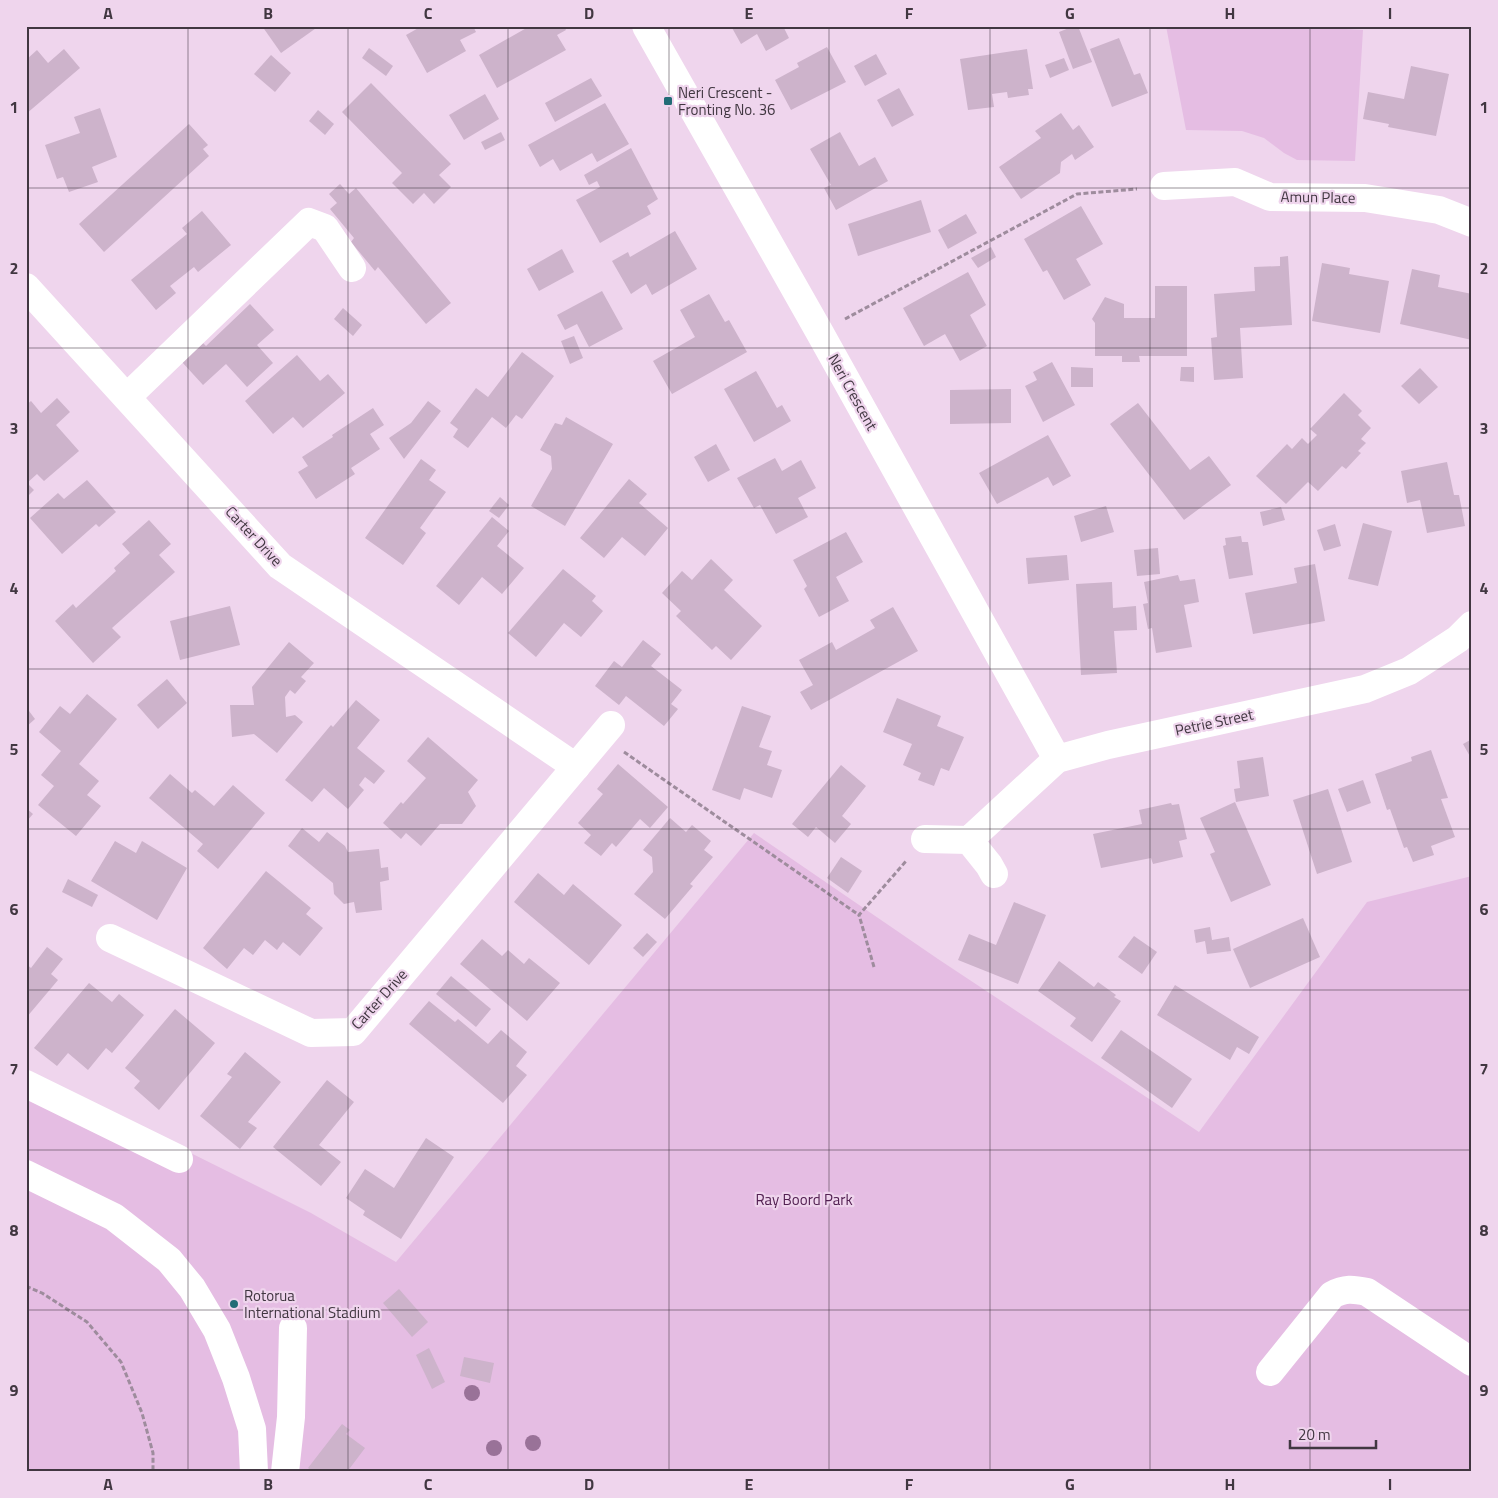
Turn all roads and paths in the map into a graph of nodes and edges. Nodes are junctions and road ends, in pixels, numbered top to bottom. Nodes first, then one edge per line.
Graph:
1 (646, 26) edge
2 (1164, 186) joint
3 (1472, 223) edge
4 (352, 268) dead end
5 (26, 287) edge
6 (820, 333) junction
7 (127, 397) junction
8 (1472, 625) edge
9 (615, 737) joint
10 (1057, 759) junction
11 (576, 768) junction
12 (969, 840) junction
13 (918, 847) joint
14 (994, 874) dead end
15 (859, 915) junction
16 (110, 938) dead end
17 (874, 967) dead end
18 (26, 1084) edge
19 (179, 1159) dead end
20 (26, 1174) edge
21 (26, 1286) edge
22 (293, 1328) dead end
23 (1472, 1362) edge
24 (1270, 1372) dead end
25 (153, 1472) edge
26 (254, 1472) edge
27 (285, 1472) edge

1 - 6 street, Neri Crescent
2 - 3 street, Amun Place
2 - 6 path
4 - 7 street
5 - 7 street, Carter Drive
6 - 10 street, Neri Crescent
7 - 11 street, Carter Drive
8 - 10 street, Petrie Street
9 - 11 street, Carter Drive
9 - 15 path
10 - 12 street, Petrie Street
11 - 16 street, Carter Drive
12 - 13 street
12 - 14 street
13 - 15 path
15 - 17 path
18 - 19 street
20 - 26 street
21 - 25 path
22 - 27 street
23 - 24 street

